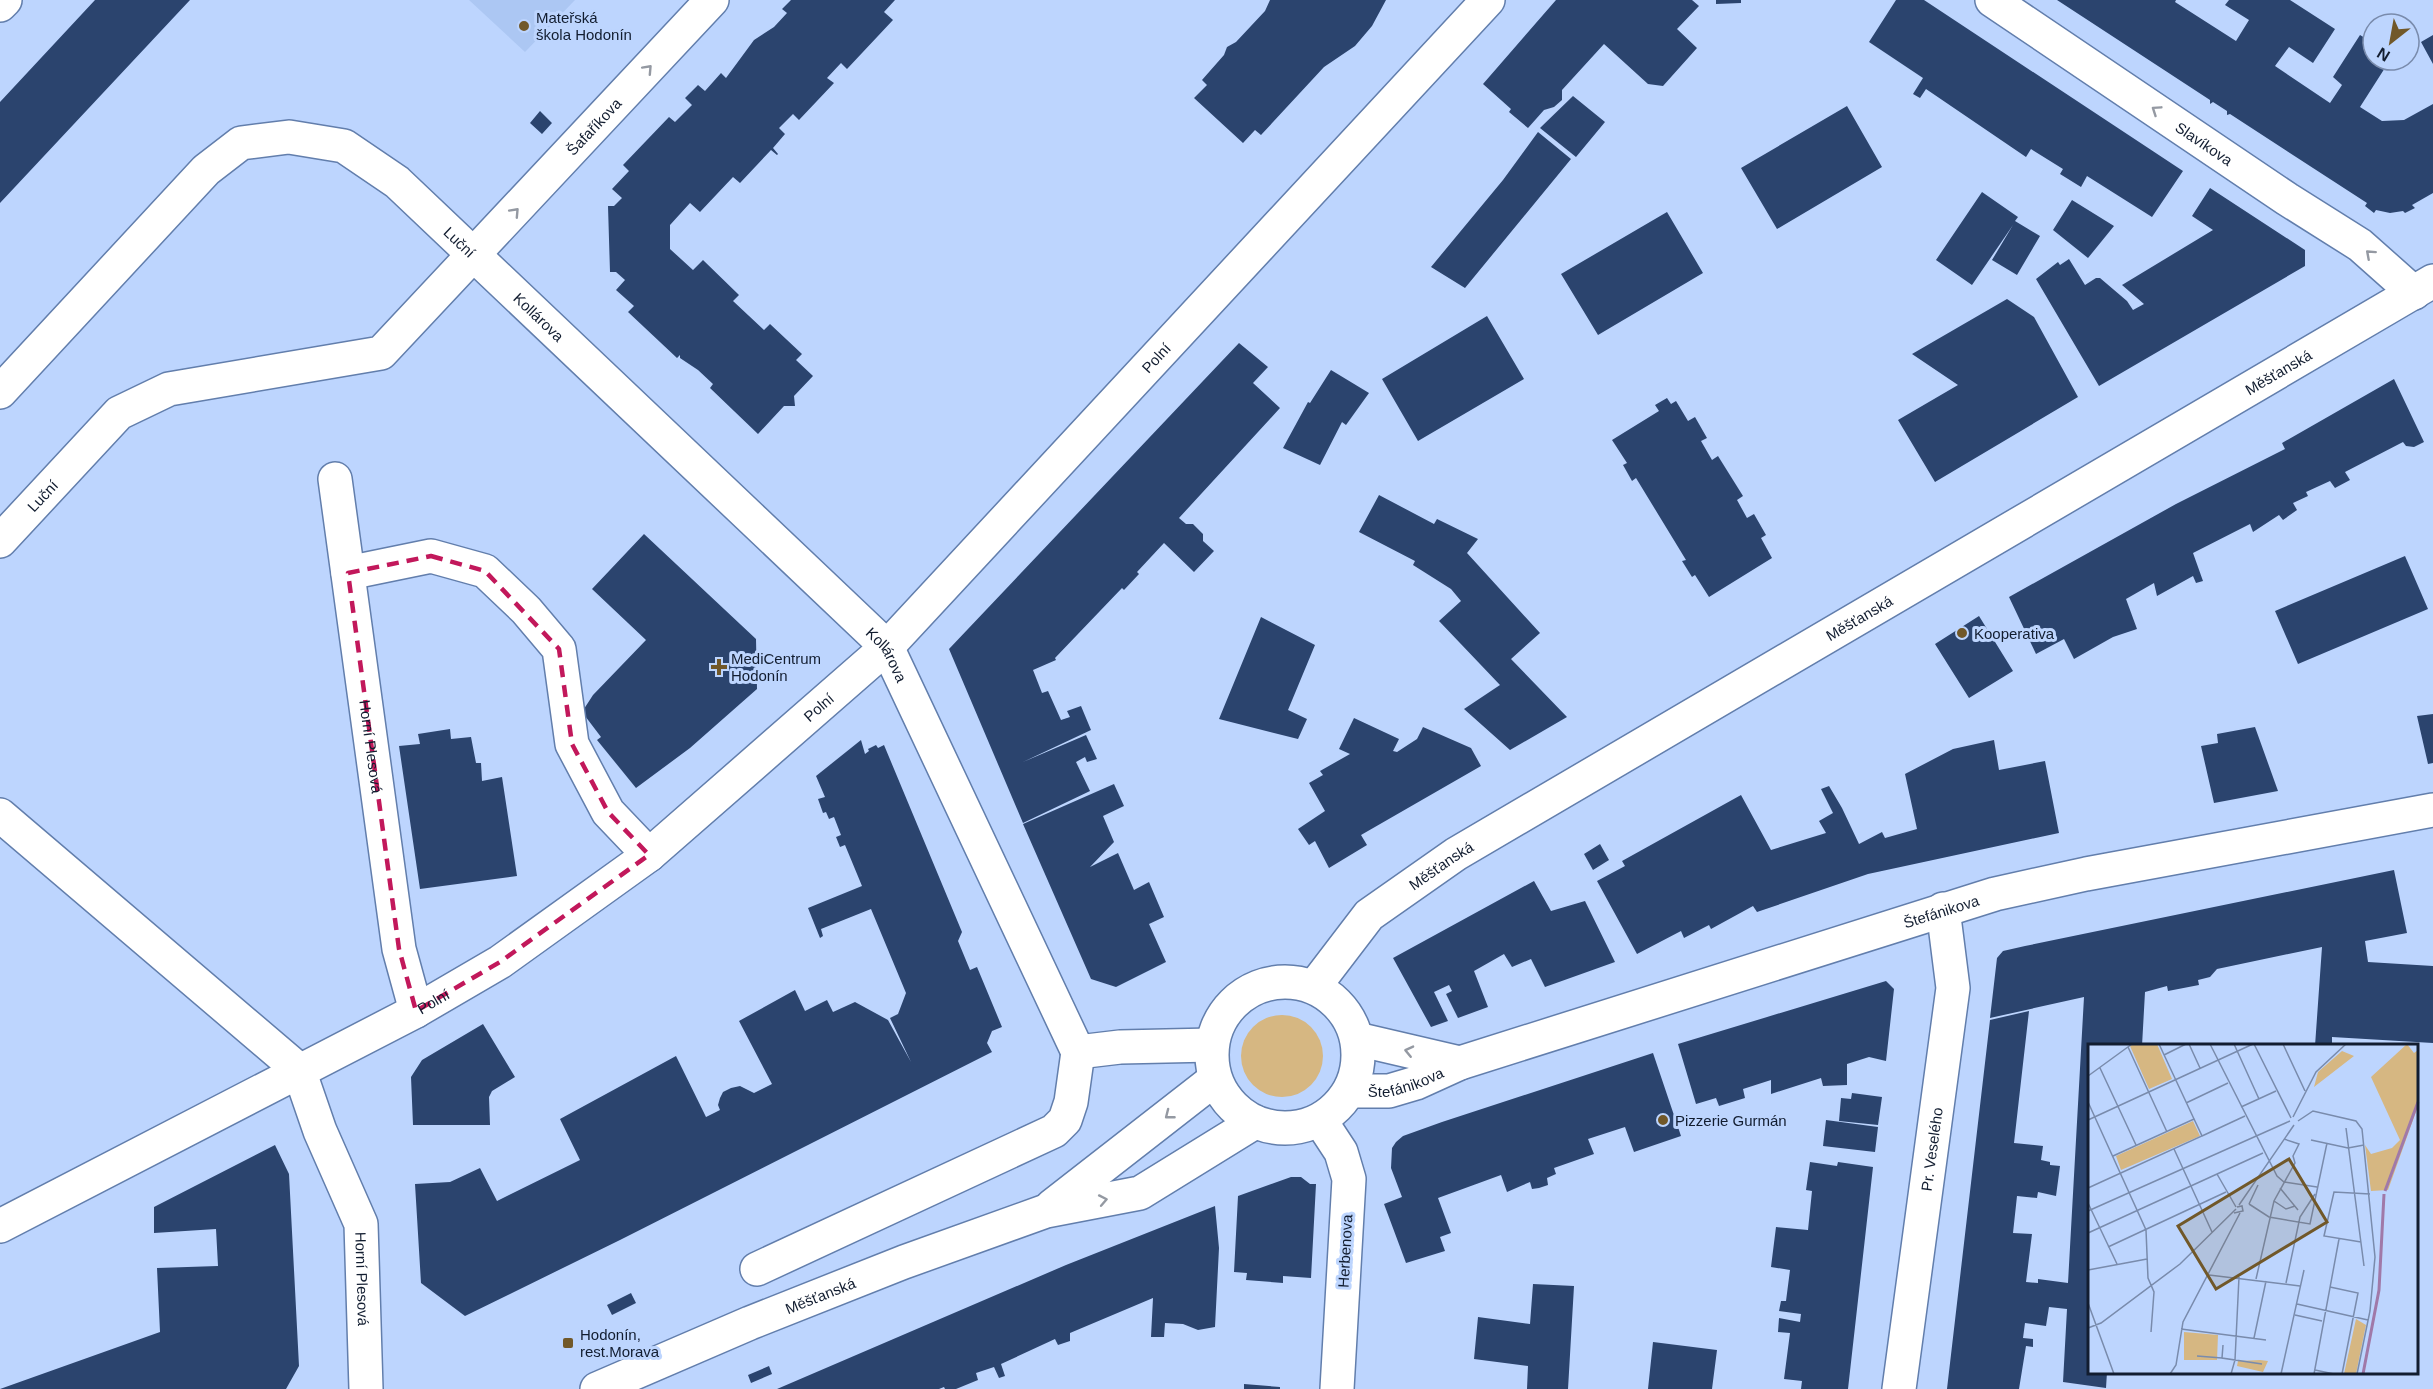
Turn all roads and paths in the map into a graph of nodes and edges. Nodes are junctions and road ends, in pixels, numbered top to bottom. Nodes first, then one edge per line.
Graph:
1 (5, 0) edge
2 (712, 0) edge
3 (1488, 0) edge
4 (1992, 0) edge
5 (0, 5) edge
6 (475, 255) junction
7 (2423, 287) edge
8 (0, 393) edge
9 (335, 479) dead end
10 (0, 541) edge
11 (348, 573) junction
12 (887, 647) junction
13 (2433, 810) edge
14 (0, 815) edge
15 (649, 855) junction
16 (1943, 909) junction
17 (1314, 987) junction
18 (416, 1011) junction
19 (1357, 1040) junction
20 (1212, 1045) junction
21 (1078, 1052) junction
22 (1460, 1063) junction
23 (299, 1070) junction
24 (1215, 1079) junction
25 (1350, 1091) junction
26 (1320, 1120) junction
27 (1255, 1122) junction
28 (1046, 1211) junction
29 (0, 1226) edge
30 (757, 1269) dead end
31 (366, 1389) edge
32 (597, 1389) edge
33 (1337, 1389) edge
34 (1899, 1389) edge

1 - 5 street
6 -> 2 street, Šafaříkova
3 - 12 street, Polní
7 -> 4 street, Slavíkova
6 - 8 street, Luční
6 - 10 street, Luční
6 - 12 street, Kollárova
7 - 17 street, Měšťanská
9 - 11 street, Horní Plesová
11 - 15 street
11 - 18 street, Horní Plesová
12 - 15 street, Polní
12 - 21 street, Kollárova
13 - 16 street, Štefánikova
14 - 23 street
15 - 18 street, Polní
16 - 22 street, Štefánikova
16 - 34 street, Pr. Veselého
17 - 19 street
17 - 20 street
18 - 23 street, Polní
22 -> 19 street, Štefánikova
19 - 25 street
20 - 21 street
20 - 24 street
21 - 30 street
22 - 25 street, Štefánikova
23 - 29 street, Polní
23 - 31 street, Horní Plesová
24 - 27 street
24 -> 28 street, Měšťanská
25 - 26 street
26 - 27 street
26 - 33 street, Herbenova
28 -> 27 street, Měšťanská
28 - 32 street, Měšťanská

